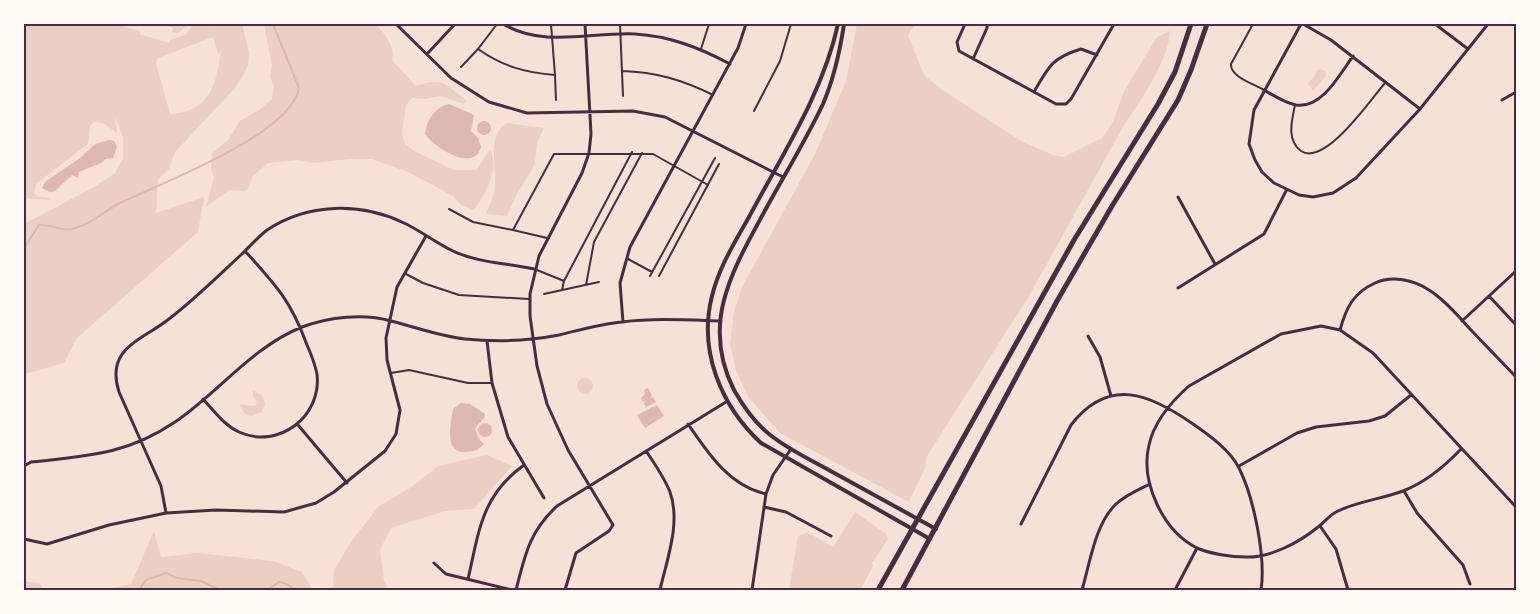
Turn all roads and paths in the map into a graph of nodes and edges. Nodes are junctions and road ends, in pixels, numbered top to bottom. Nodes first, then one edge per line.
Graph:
1 (396, 24) edge
2 (455, 24) edge
3 (497, 24) edge
4 (503, 24) edge
5 (551, 24) edge
6 (585, 24) edge
7 (620, 24) edge
8 (710, 24) edge
9 (746, 24) edge
10 (791, 24) edge
11 (838, 24) edge
12 (844, 24) edge
13 (965, 24) edge
14 (986, 24) edge
15 (1114, 24) edge
16 (1191, 24) edge
17 (1207, 24) edge
18 (1253, 24) edge
19 (1302, 24) edge
20 (1435, 24) edge
21 (1488, 24) edge
22 (620, 34) junction
23 (585, 36) junction
24 (551, 38) junction
25 (701, 48) junction
26 (478, 49) junction
27 (1468, 50) junction
28 (427, 54) junction
29 (1097, 55) junction
30 (1353, 56) junction
31 (973, 59) junction
32 (730, 64) junction
33 (461, 67) dead end
34 (622, 71) junction
35 (555, 75) junction
36 (1386, 82) junction
37 (1264, 90) junction
38 (1034, 92) junction
39 (1516, 92) edge
40 (713, 95) junction
41 (623, 96) dead end
42 (556, 100) dead end
43 (1502, 100) dead end
44 (1295, 105) junction
45 (1420, 109) junction
46 (754, 112) dead end
47 (590, 113) junction
48 (694, 130) junction
49 (632, 152) junction
50 (642, 152) junction
51 (589, 153) junction
52 (715, 158) dead end
53 (719, 164) dead end
54 (674, 166) junction
55 (773, 172) junction
56 (783, 177) junction
57 (702, 181) junction
58 (708, 185) junction
59 (1286, 191) junction
60 (1178, 197) dead end
61 (448, 209) dead end
62 (513, 230) junction
63 (426, 236) junction
64 (547, 238) junction
65 (245, 251) junction
66 (626, 258) junction
67 (1215, 264) junction
68 (534, 269) junction
69 (1516, 271) edge
70 (652, 272) junction
71 (404, 273) junction
72 (650, 276) dead end
73 (659, 276) dead end
74 (564, 281) junction
75 (599, 282) dead end
76 (586, 285) junction
77 (1178, 288) dead end
78 (562, 290) junction
79 (544, 294) dead end
80 (1489, 296) junction
81 (530, 299) junction
82 (389, 320) junction
83 (708, 320) junction
84 (720, 321) junction
85 (1462, 321) junction
86 (623, 322) junction
87 (1516, 323) edge
88 (301, 328) junction
89 (1340, 330) junction
90 (1088, 336) dead end
91 (532, 339) junction
92 (486, 341) junction
93 (390, 373) junction
94 (1516, 377) edge
95 (492, 383) junction
96 (1411, 395) junction
97 (1111, 396) junction
98 (203, 399) junction
99 (726, 402) junction
100 (1169, 407) junction
101 (688, 424) junction
102 (298, 425) junction
103 (142, 440) junction
104 (791, 449) junction
105 (1461, 449) junction
106 (646, 451) junction
107 (784, 458) junction
108 (524, 465) junction
109 (24, 466) edge
110 (1239, 466) junction
111 (347, 483) junction
112 (590, 484) junction
113 (1150, 484) junction
114 (1404, 490) junction
115 (766, 494) junction
116 (544, 498) dead end
117 (764, 507) junction
118 (1516, 507) edge
119 (166, 513) junction
120 (917, 518) junction
121 (1021, 524) dead end
122 (1320, 526) junction
123 (912, 529) junction
124 (936, 529) junction
125 (832, 536) dead end
126 (24, 539) edge
127 (930, 539) junction
128 (1197, 548) junction
129 (1261, 556) junction
130 (434, 563) dead end
131 (468, 579) junction
132 (1470, 584) dead end
133 (512, 590) edge
134 (516, 590) edge
135 (565, 590) edge
136 (660, 590) edge
137 (752, 590) edge
138 (878, 590) edge
139 (902, 590) edge
140 (1082, 590) edge
141 (1175, 590) edge
142 (1261, 590) edge
143 (1348, 590) edge

1 - 28 street
2 - 28 street
3 - 26 lane
4 - 24 street
5 - 24 lane
6 - 23 street
7 - 22 lane
8 - 25 lane
9 - 32 street
10 - 46 lane
11 - 55 street
12 - 56 street
13 - 31 street
14 - 31 street
15 - 29 street
16 - 120 main road
17 - 124 main road
18 - 37 lane
19 - 30 street
19 - 37 street
20 - 27 street
21 - 27 street
22 - 23 street
22 - 25 street
22 - 34 lane
23 - 24 street
23 - 47 street
24 - 35 lane
25 - 32 street
26 - 33 lane
26 - 35 lane
27 - 45 street
28 - 47 street
29 - 38 street
29 - 38 street
30 - 36 street
30 - 44 street
31 - 38 street
32 - 40 street
34 - 40 lane
34 - 41 lane
35 - 42 lane
36 - 44 lane
36 - 45 street
37 - 44 street
37 - 59 street
39 - 43 street
40 - 48 street
45 - 59 street
47 - 48 street
47 - 51 street
48 - 54 street
48 - 55 street
49 - 50 lane
49 - 51 lane
49 - 74 lane
50 - 54 lane
50 - 76 lane
51 - 62 lane
51 - 64 street
52 - 57 lane
53 - 58 lane
54 - 57 lane
54 - 66 street
55 - 56 street
55 - 83 street
56 - 84 street
57 - 58 lane
57 - 70 lane
58 - 73 lane
59 - 67 street
60 - 67 street
61 - 62 lane
62 - 64 lane
63 - 65 street
63 - 68 street
63 - 71 street
64 - 68 street
65 - 88 street
65 - 103 street
66 - 70 lane
66 - 86 street
67 - 77 street
68 - 74 lane
68 - 81 street
69 - 80 street
70 - 72 lane
71 - 81 lane
71 - 82 street
74 - 78 lane
75 - 76 lane
76 - 78 lane
78 - 79 lane
80 - 85 street
80 - 87 street
81 - 91 street
82 - 88 street
82 - 92 street
82 - 93 street
83 - 84 street
83 - 86 street
83 - 99 street
84 - 104 street
85 - 89 street
85 - 94 street
86 - 91 street
88 - 98 street
88 - 102 street
89 - 96 street
89 - 100 street
90 - 97 street
91 - 92 street
91 - 112 street
92 - 95 street
93 - 95 lane
93 - 111 street
95 - 108 street
96 - 105 street
96 - 110 street
97 - 100 street
97 - 121 street
98 - 102 street
98 - 103 street
99 - 101 street
99 - 107 street
100 - 110 street
100 - 113 street
101 - 106 street
101 - 115 street
102 - 111 street
103 - 109 street
103 - 119 street
104 - 107 street
104 - 120 street
105 - 114 street
105 - 118 street
106 - 112 street
106 - 136 street
107 - 115 street
107 - 123 street
108 - 116 street
108 - 131 street
110 - 129 street
111 - 119 street
112 - 134 street
112 - 135 street
113 - 128 street
113 - 140 street
114 - 122 street
114 - 132 street
115 - 117 street
117 - 125 street
117 - 137 street
119 - 126 street
120 - 123 main road
120 - 124 street
122 - 129 street
122 - 143 street
123 - 127 street
123 - 138 main road
124 - 127 main road
127 - 139 main road
128 - 129 street
128 - 141 street
129 - 142 street
130 - 131 street
131 - 133 street

